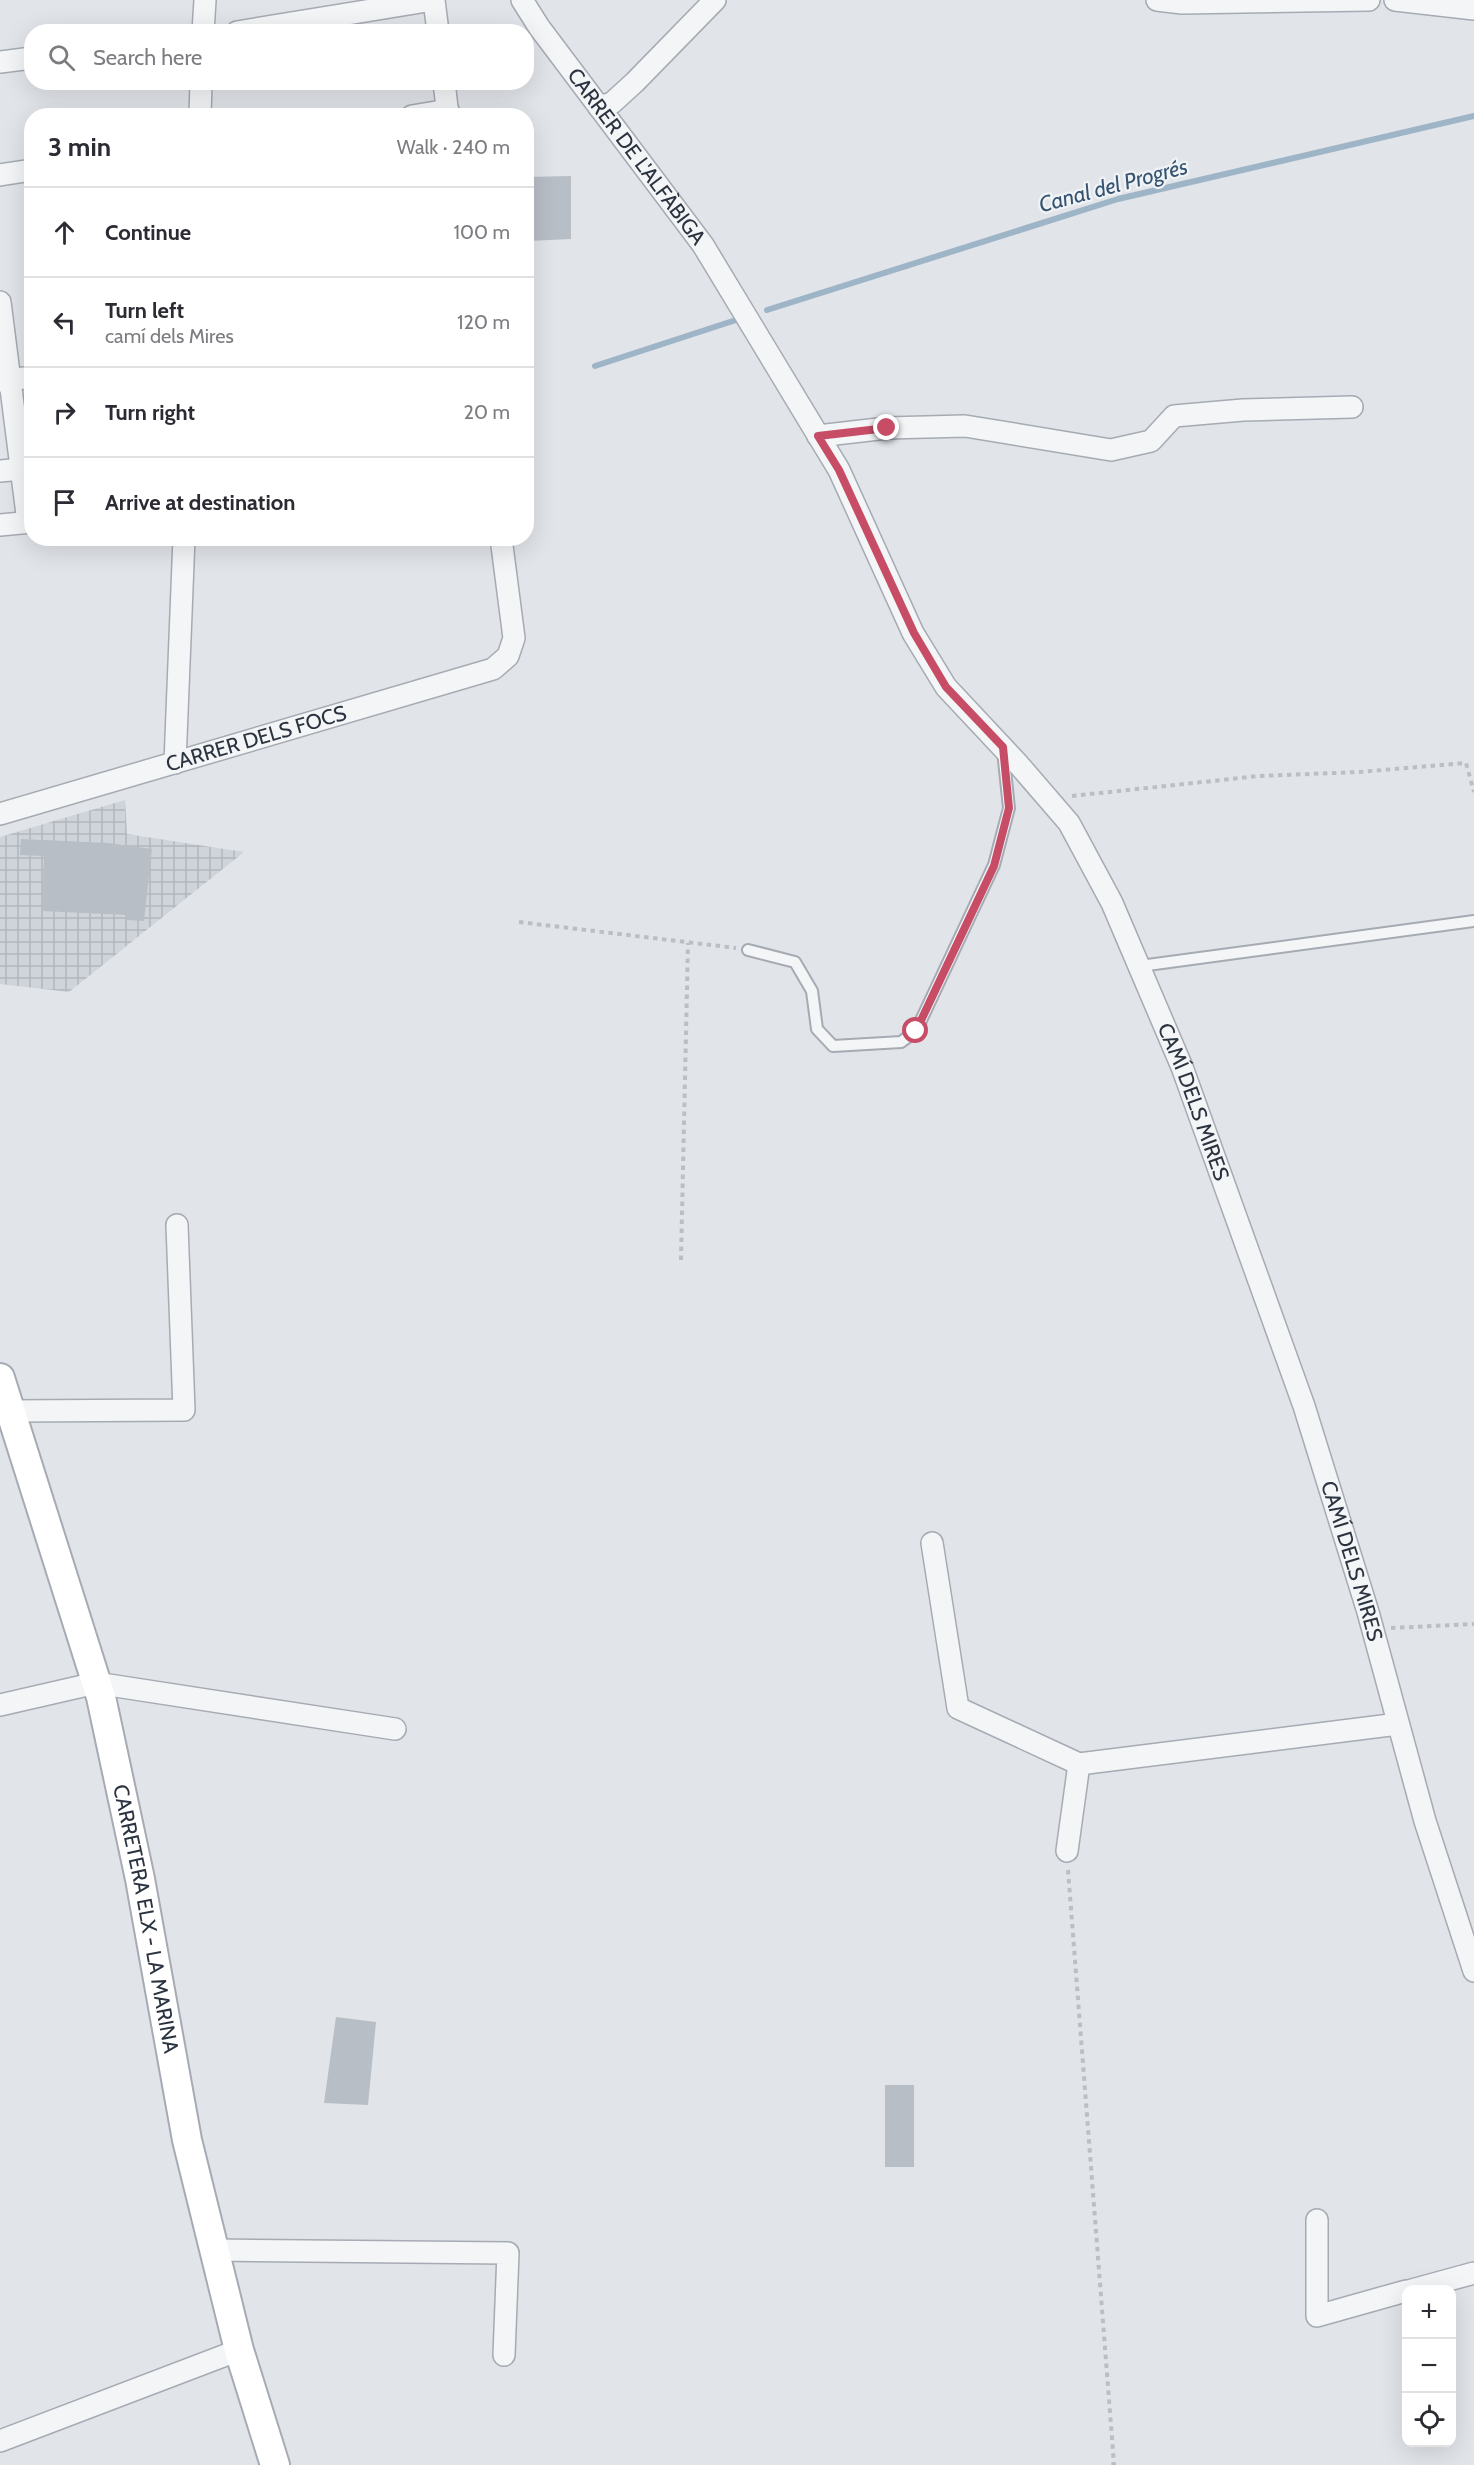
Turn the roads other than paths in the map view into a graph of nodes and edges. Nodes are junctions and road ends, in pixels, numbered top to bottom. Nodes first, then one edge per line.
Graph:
1 (205, 0) edge
2 (434, 0) edge
3 (522, 0) edge
4 (716, 0) edge
5 (1156, 0) edge
6 (1369, 0) edge
7 (1395, 0) edge
8 (1474, 9) edge
9 (204, 24) edge
10 (286, 24) edge
11 (437, 24) edge
12 (24, 59) edge
13 (0, 62) edge
14 (201, 90) edge
15 (445, 90) edge
16 (599, 106) junction
17 (200, 108) edge
18 (447, 108) edge
19 (24, 171) edge
20 (0, 175) edge
21 (0, 302) edge
22 (745, 315) joint
23 (14, 379) edge
24 (1352, 407) dead end
25 (818, 436) junction
26 (22, 469) junction
27 (0, 471) edge
28 (24, 482) edge
29 (24, 523) edge
30 (0, 525) edge
31 (184, 546) edge
32 (502, 546) edge
33 (1003, 747) junction
34 (175, 763) junction
35 (0, 814) edge
36 (1474, 921) edge
37 (748, 950) road end
38 (1140, 966) junction
39 (177, 1225) dead end
40 (0, 1378) edge
41 (10, 1411) junction
42 (932, 1543) dead end
43 (96, 1683) junction
44 (0, 1705) edge
45 (1398, 1724) junction
46 (395, 1729) dead end
47 (1079, 1764) junction
48 (1067, 1851) road end
49 (1473, 1967) edge
50 (1317, 2220) dead end
51 (214, 2250) junction
52 (1474, 2272) edge
53 (1427, 2285) edge
54 (1402, 2292) edge
55 (239, 2350) junction
56 (504, 2355) dead end
57 (0, 2441) edge
58 (275, 2465) edge

1 - 9 street
2 - 10 street
2 - 11 street
3 - 16 street, CARRER DE L'ALFÀBIGA
4 - 16 street
5 - 6 street
7 - 8 street
12 - 13 street
14 - 17 street
15 - 18 street
16 - 22 street, CARRER DE L'ALFÀBIGA
19 - 20 street
21 - 23 street
22 - 25 street, CAMÍ DELS MIRES
23 - 26 street
24 - 25 street
25 - 33 street, CAMÍ DELS MIRES
26 - 27 street
26 - 28 street
29 - 30 street
31 - 34 street
32 - 34 street, CARRER DELS FOCS
33 - 37 lane
33 - 38 street, CAMÍ DELS MIRES
34 - 35 street, CARRER DELS FOCS
36 - 38 lane
38 - 45 street, CAMÍ DELS MIRES
39 - 41 street
40 - 41 main road, CARRETERA ELX - LA MARINA
41 - 43 main road, CARRETERA ELX - LA MARINA
42 - 47 street
43 - 44 street
43 - 46 street
43 - 51 main road, CARRETERA ELX - LA MARINA
45 - 47 street
45 - 49 street, CAMÍ DELS MIRES
47 - 48 street
50 - 54 street
51 - 55 main road, CARRETERA ELX - LA MARINA
51 - 56 street
52 - 53 street
55 - 57 street
55 - 58 main road, CARRETERA ELX - LA MARINA

